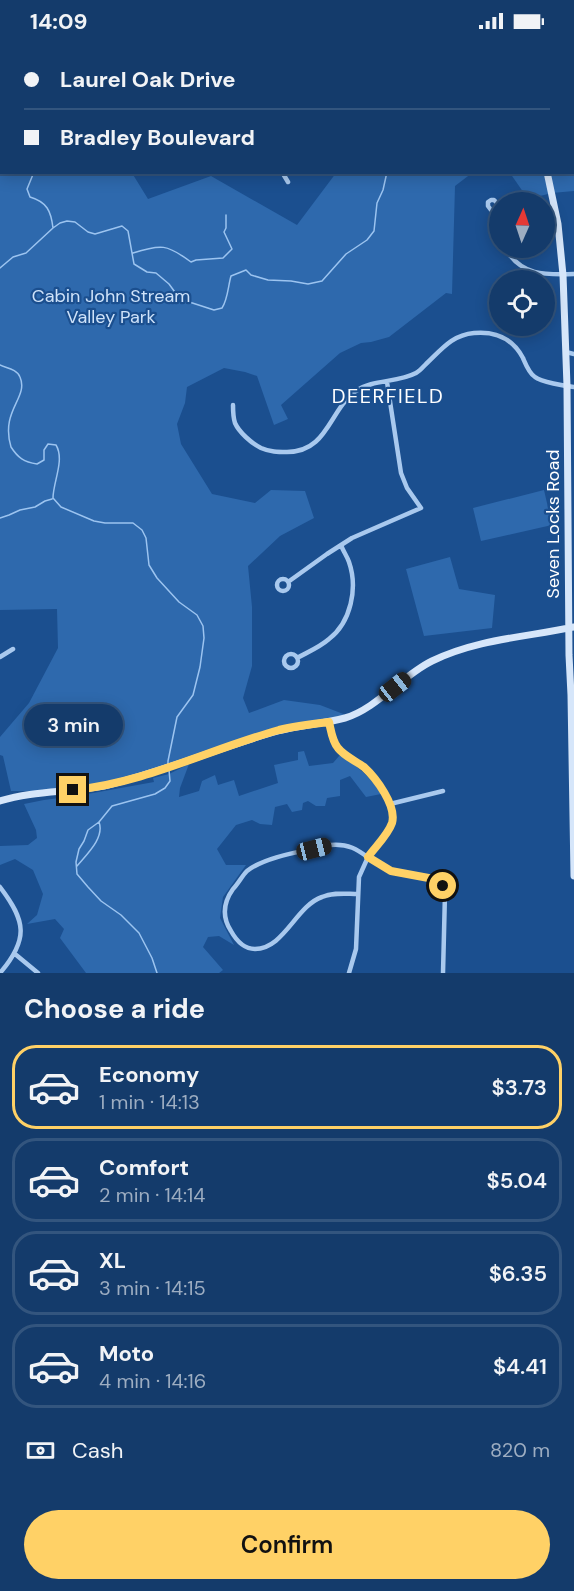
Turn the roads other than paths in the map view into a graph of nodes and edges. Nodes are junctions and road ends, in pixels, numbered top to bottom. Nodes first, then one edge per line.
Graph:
1 (283, 174) edge
2 (547, 174) edge
3 (288, 182) dead end
4 (512, 258) edge
5 (563, 274) junction
6 (574, 274) edge
7 (570, 353) edge
8 (387, 382) junction
9 (571, 387) edge
10 (233, 405) dead end
11 (340, 545) junction
12 (288, 582) dead end
13 (572, 628) edge
14 (13, 649) dead end
15 (0, 657) edge
16 (297, 658) dead end
17 (572, 695) edge
18 (329, 722) junction
19 (443, 791) dead end
20 (0, 801) edge
21 (390, 804) junction
22 (368, 857) junction
23 (574, 876) edge
24 (0, 887) edge
25 (358, 894) junction
26 (15, 954) junction
27 (0, 973) edge
28 (38, 973) edge
29 (349, 973) edge
30 (443, 973) edge

1 - 3 street
2 - 5 main road, Seven Locks Road
4 - 5 street
5 - 6 street
5 - 7 main road, Seven Locks Road
7 - 9 main road, Seven Locks Road
8 - 9 street
8 - 10 street
8 - 11 street
9 - 13 main road, Seven Locks Road
11 - 12 street
11 - 16 street
13 - 17 main road, Seven Locks Road
13 - 18 main road
14 - 15 street
17 - 23 main road, Seven Locks Road
18 - 20 main road
18 - 21 street
19 - 21 street
21 - 22 street
22 - 25 street
22 - 25 street
22 - 30 street
24 - 26 street
25 - 29 street
26 - 27 street
26 - 28 street

